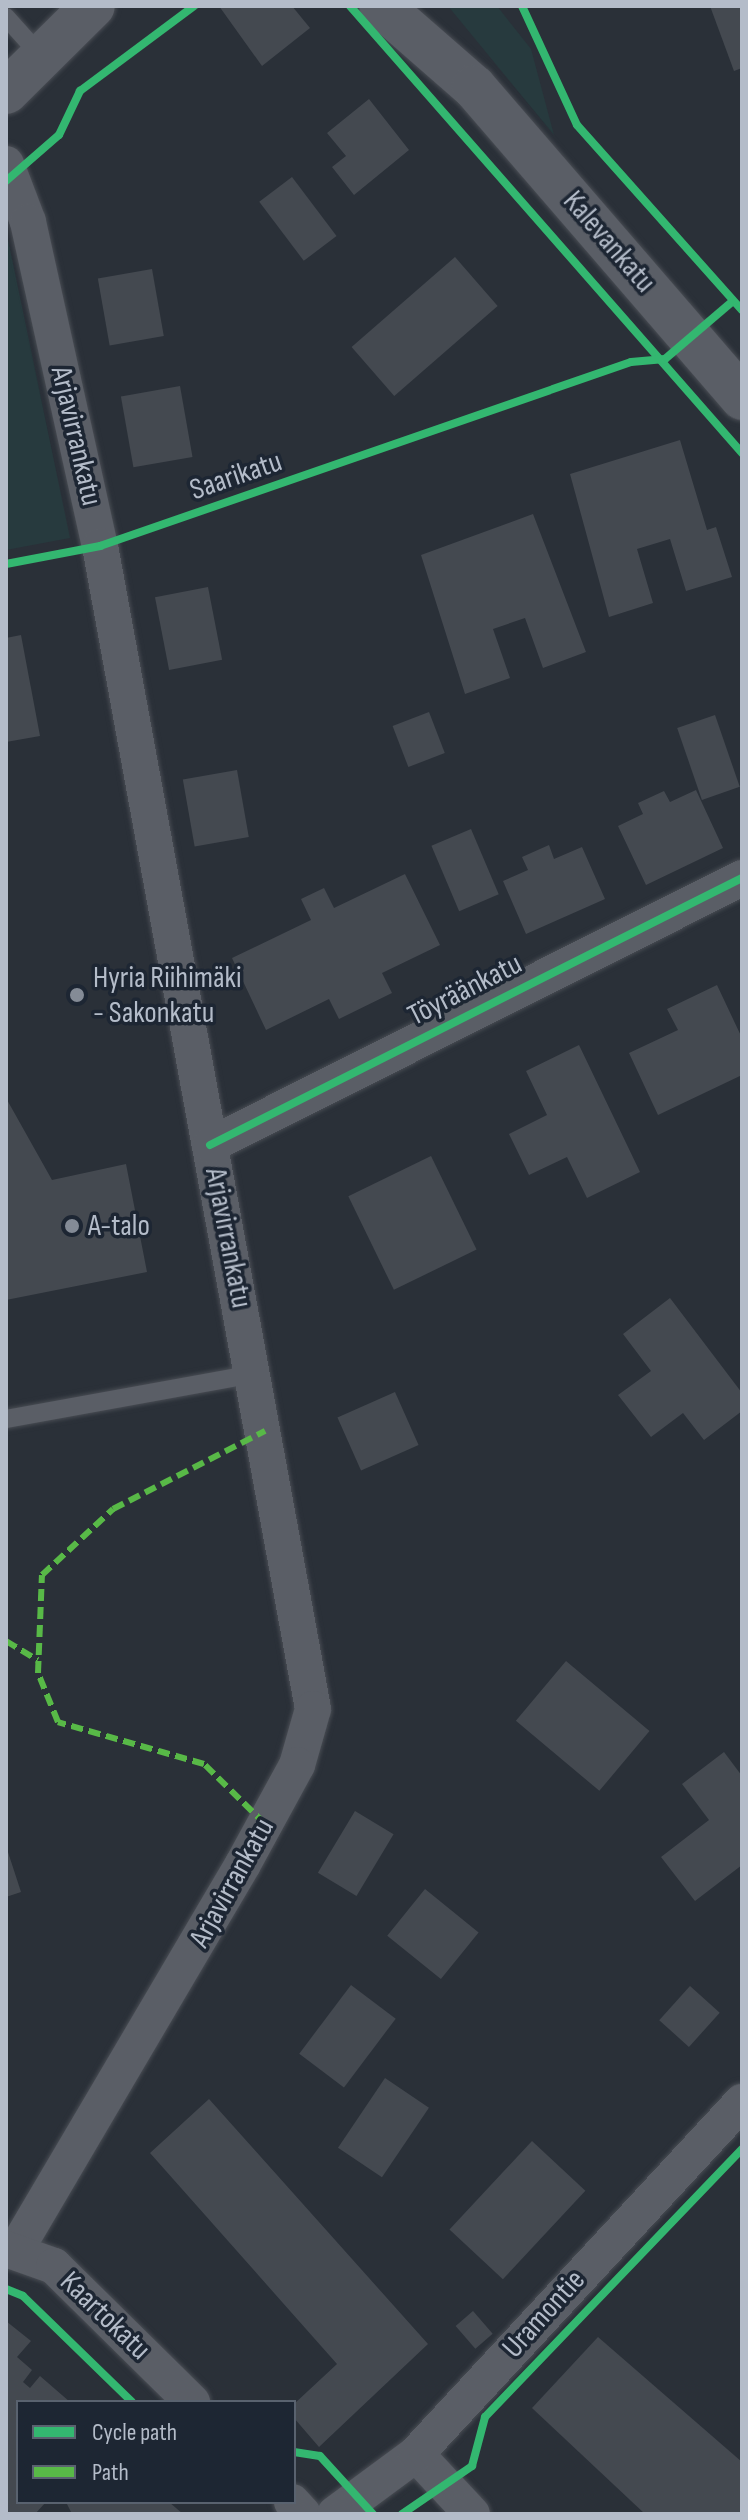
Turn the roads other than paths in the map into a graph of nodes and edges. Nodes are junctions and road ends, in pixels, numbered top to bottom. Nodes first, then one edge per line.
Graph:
1 (122, 6) edge
2 (381, 6) edge
3 (425, 6) edge
4 (6, 17) edge
5 (68, 33) edge
6 (474, 87) junction
7 (6, 92) edge
8 (6, 164) edge
9 (738, 384) edge
10 (742, 878) edge
11 (210, 1145) junction
12 (254, 1374) junction
13 (6, 1419) edge
14 (742, 2102) edge
15 (11, 2250) edge
16 (190, 2400) edge
17 (416, 2454) junction
18 (335, 2514) edge
19 (472, 2514) edge

1 - 5 street
2 - 6 street, Kalevankatu
3 - 6 street, Kalevankatu
4 - 5 lane
5 - 7 street
6 - 9 street, Kalevankatu
8 - 11 street, Arjavirrankatu
10 - 11 street, Töyräänkatu
11 - 12 street, Arjavirrankatu
12 - 13 lane
12 - 15 street, Arjavirrankatu
14 - 17 street, Uramontie
15 - 16 street, Kaartokatu
17 - 18 street, Uramontie
17 - 19 street

